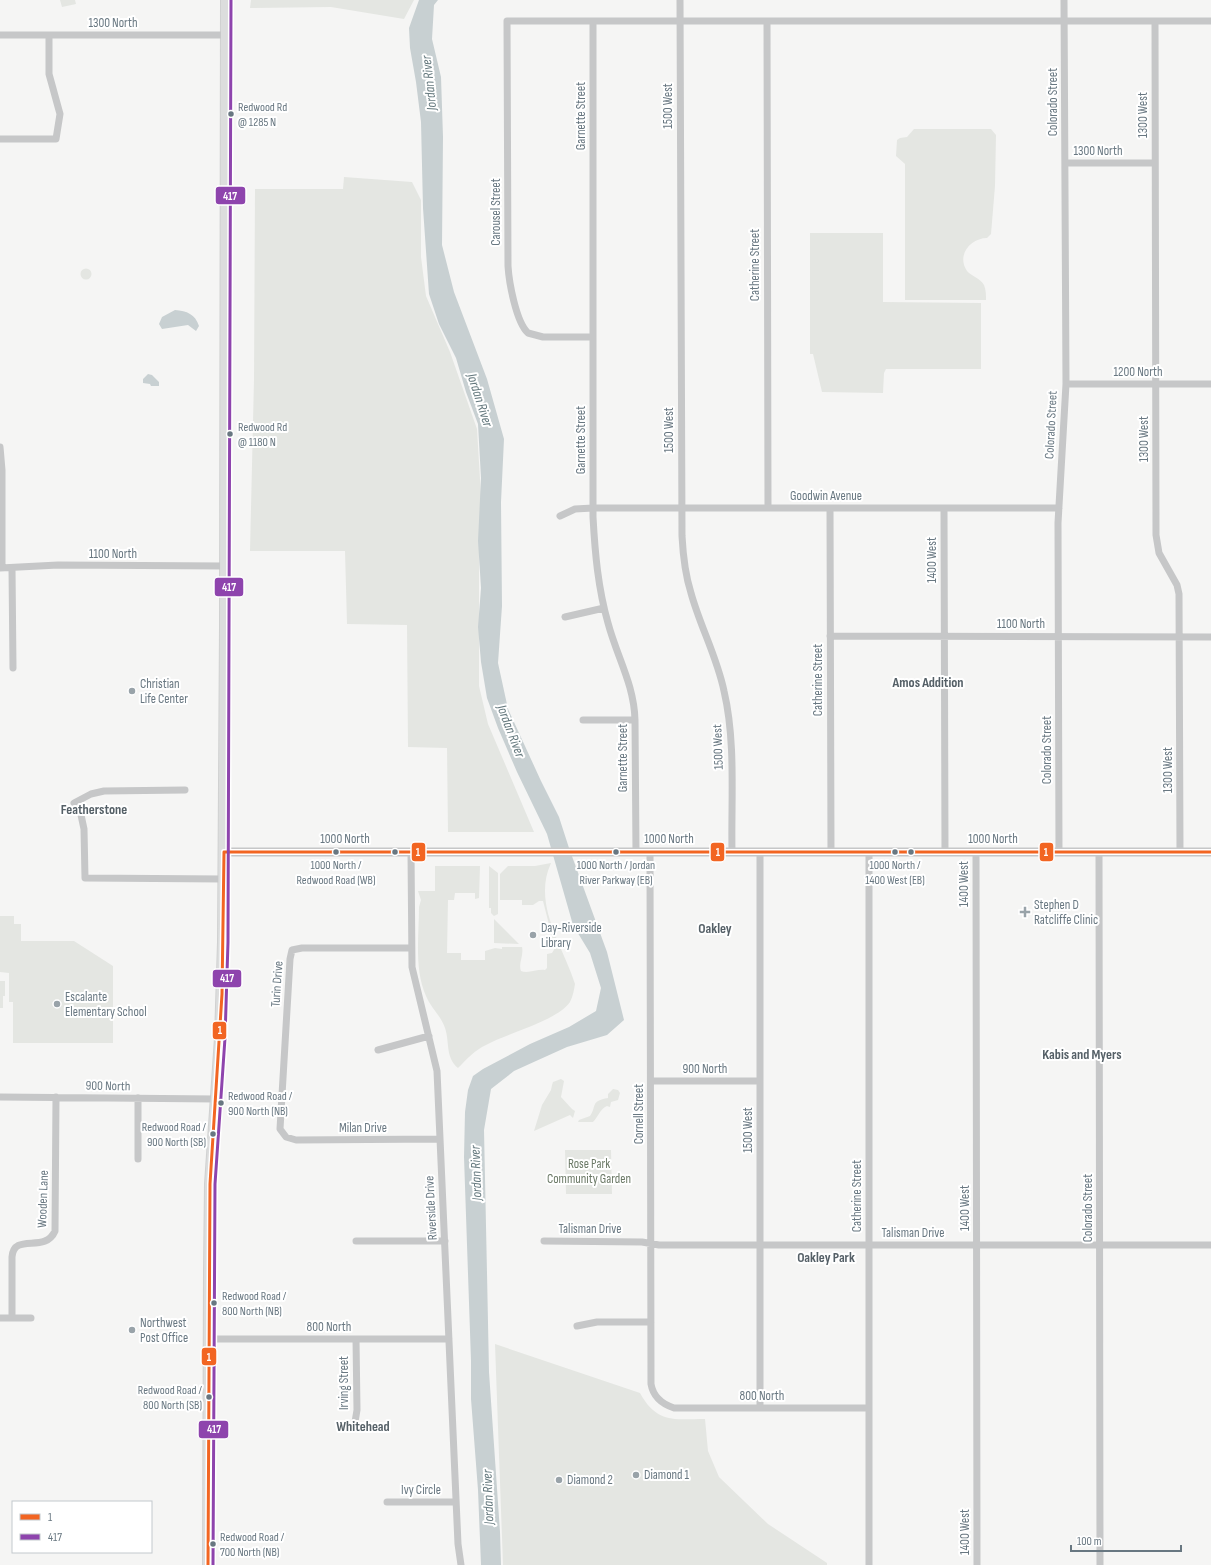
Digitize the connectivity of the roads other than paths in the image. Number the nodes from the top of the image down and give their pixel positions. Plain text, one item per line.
1 (226, 0) edge
2 (680, 0) edge
3 (1064, 0) edge
4 (593, 21) junction
5 (680, 21) junction
6 (767, 21) junction
7 (1064, 21) junction
8 (1155, 21) junction
9 (1211, 21) edge
10 (0, 35) edge
11 (49, 35) junction
12 (226, 35) junction
13 (0, 139) edge
14 (1065, 163) junction
15 (1155, 163) junction
16 (593, 337) junction
17 (1066, 384) junction
18 (1156, 384) junction
19 (1211, 384) edge
20 (0, 447) edge
21 (593, 508) junction
22 (681, 508) junction
23 (768, 508) junction
24 (830, 508) junction
25 (944, 508) junction
26 (1058, 508) junction
27 (560, 516) dead end
28 (225, 566) junction
29 (1, 568) edge
30 (12, 568) junction
31 (604, 608) junction
32 (565, 617) dead end
33 (830, 636) junction
34 (944, 636) junction
35 (1058, 636) junction
36 (1179, 637) junction
37 (1211, 637) edge
38 (13, 668) dead end
39 (583, 720) dead end
40 (635, 720) junction
41 (185, 790) dead end
42 (224, 852) junction
43 (411, 852) junction
44 (636, 852) junction
45 (650, 852) junction
46 (732, 852) junction
47 (760, 852) junction
48 (831, 852) junction
49 (869, 852) junction
50 (945, 852) junction
51 (976, 852) junction
52 (1059, 852) junction
53 (1099, 852) junction
54 (1180, 852) junction
55 (1211, 852) edge
56 (223, 879) junction
57 (411, 948) junction
58 (429, 1036) junction
59 (378, 1050) dead end
60 (651, 1081) junction
61 (760, 1081) junction
62 (0, 1097) edge
63 (56, 1097) junction
64 (138, 1098) junction
65 (216, 1098) junction
66 (286, 1137) joint
67 (440, 1139) junction
68 (138, 1159) dead end
69 (356, 1241) dead end
70 (445, 1241) junction
71 (544, 1241) dead end
72 (651, 1243) junction
73 (760, 1245) junction
74 (869, 1245) junction
75 (977, 1245) junction
76 (1100, 1245) junction
77 (1211, 1245) edge
78 (0, 1318) edge
79 (12, 1318) junction
80 (30, 1318) dead end
81 (651, 1322) junction
82 (577, 1326) dead end
83 (449, 1338) junction
84 (209, 1339) junction
85 (356, 1339) junction
86 (658, 1398) joint
87 (760, 1408) junction
88 (869, 1408) junction
89 (354, 1428) dead end
90 (387, 1502) dead end
91 (456, 1502) junction
92 (208, 1565) edge
93 (461, 1565) edge
94 (869, 1565) edge
95 (977, 1565) edge
96 (1100, 1565) edge

1 - 12 main road
2 - 5 street, 1500 West
3 - 7 street, Colorado Street
4 - 5 street
4 - 16 street, Garnette Street
4 - 16 street, Carousel Street
5 - 6 street
5 - 22 street, 1500 West
6 - 7 street
6 - 23 street, Catherine Street
7 - 8 street
7 - 14 street, Colorado Street
8 - 9 street
8 - 15 street, 1300 West
10 - 11 street, 1300 North
11 - 12 street, 1300 North
11 - 13 street
12 - 28 main road
14 - 15 street, 1300 North
14 - 17 street, Colorado Street
15 - 18 street, 1300 West
16 - 21 street, Garnette Street
17 - 18 street, 1200 North
17 - 26 street, Colorado Street
18 - 19 street, 1200 North
18 - 36 street, 1300 West
20 - 29 street
21 - 22 street, Goodwin Avenue
21 - 27 street, Goodwin Avenue
21 - 31 street, Garnette Street
22 - 23 street, Goodwin Avenue
22 - 46 street, 1500 West
23 - 24 street, Goodwin Avenue
24 - 25 street, Goodwin Avenue
24 - 33 street, Catherine Street
25 - 26 street, Goodwin Avenue
25 - 34 street, 1400 West
26 - 35 street, Colorado Street
28 - 30 street, 1100 North
28 - 42 main road
29 - 30 street, 1100 North
30 - 38 street
31 - 32 street
31 - 40 street, Garnette Street
33 - 34 street, 1100 North
33 - 48 street, Catherine Street
34 - 35 street, 1100 North
34 - 50 street, 1400 West
35 - 36 street, 1100 North
35 - 52 street, Colorado Street
36 - 37 street, 1100 North
36 - 54 street, 1300 West
39 - 40 street
40 - 44 street, Garnette Street
41 - 56 street
42 - 43 street, 1000 North
42 - 56 main road
43 - 44 street, 1000 North
43 - 57 street, Riverside Drive
44 - 45 street, 1000 North
45 - 46 street, 1000 North
45 - 60 street, Cornell Street
46 - 47 street, 1000 North
47 - 48 street, 1000 North
47 - 61 street, 1500 West
48 - 49 street, 1000 North
49 - 50 street, 1000 North
49 - 74 street, Catherine Street
50 - 51 street, 1000 North
51 - 52 street, 1000 North
51 - 75 street, 1400 West
52 - 53 street, 1000 North
53 - 54 street, 1000 North
53 - 76 street, Colorado Street
54 - 55 street, 1000 North
56 - 65 main road
57 - 58 street, Riverside Drive
57 - 66 street, Turin Drive
58 - 59 street
58 - 67 street, Riverside Drive
60 - 61 street, 900 North
60 - 72 street, Cornell Street
61 - 73 street, 1500 West
62 - 63 street, 900 North
63 - 64 street, 900 North
63 - 79 street, Wooden Lane
64 - 65 street, 900 North
64 - 68 street
65 - 84 main road
66 - 67 street, Milan Drive
67 - 70 street, Riverside Drive
69 - 70 street
70 - 83 street, Riverside Drive
71 - 72 street, Talisman Drive
72 - 73 street, Talisman Drive
72 - 81 street, Cornell Street
73 - 74 street, Talisman Drive
73 - 87 street, 1500 West
74 - 75 street, Talisman Drive
74 - 88 street, Catherine Street
75 - 76 street, Talisman Drive
75 - 95 street, 1400 West
76 - 77 street, Talisman Drive
76 - 96 street, Colorado Street
78 - 79 street
79 - 80 street
81 - 82 street
81 - 86 street, Cornell Street
83 - 85 street, 800 North
83 - 91 street, Riverside Drive
84 - 85 street, 800 North
84 - 92 main road
85 - 89 street, Irving Street
86 - 87 street, 800 North
87 - 88 street, 800 North
88 - 94 street, Catherine Street
90 - 91 street, Ivy Circle
91 - 93 street, Riverside Drive

